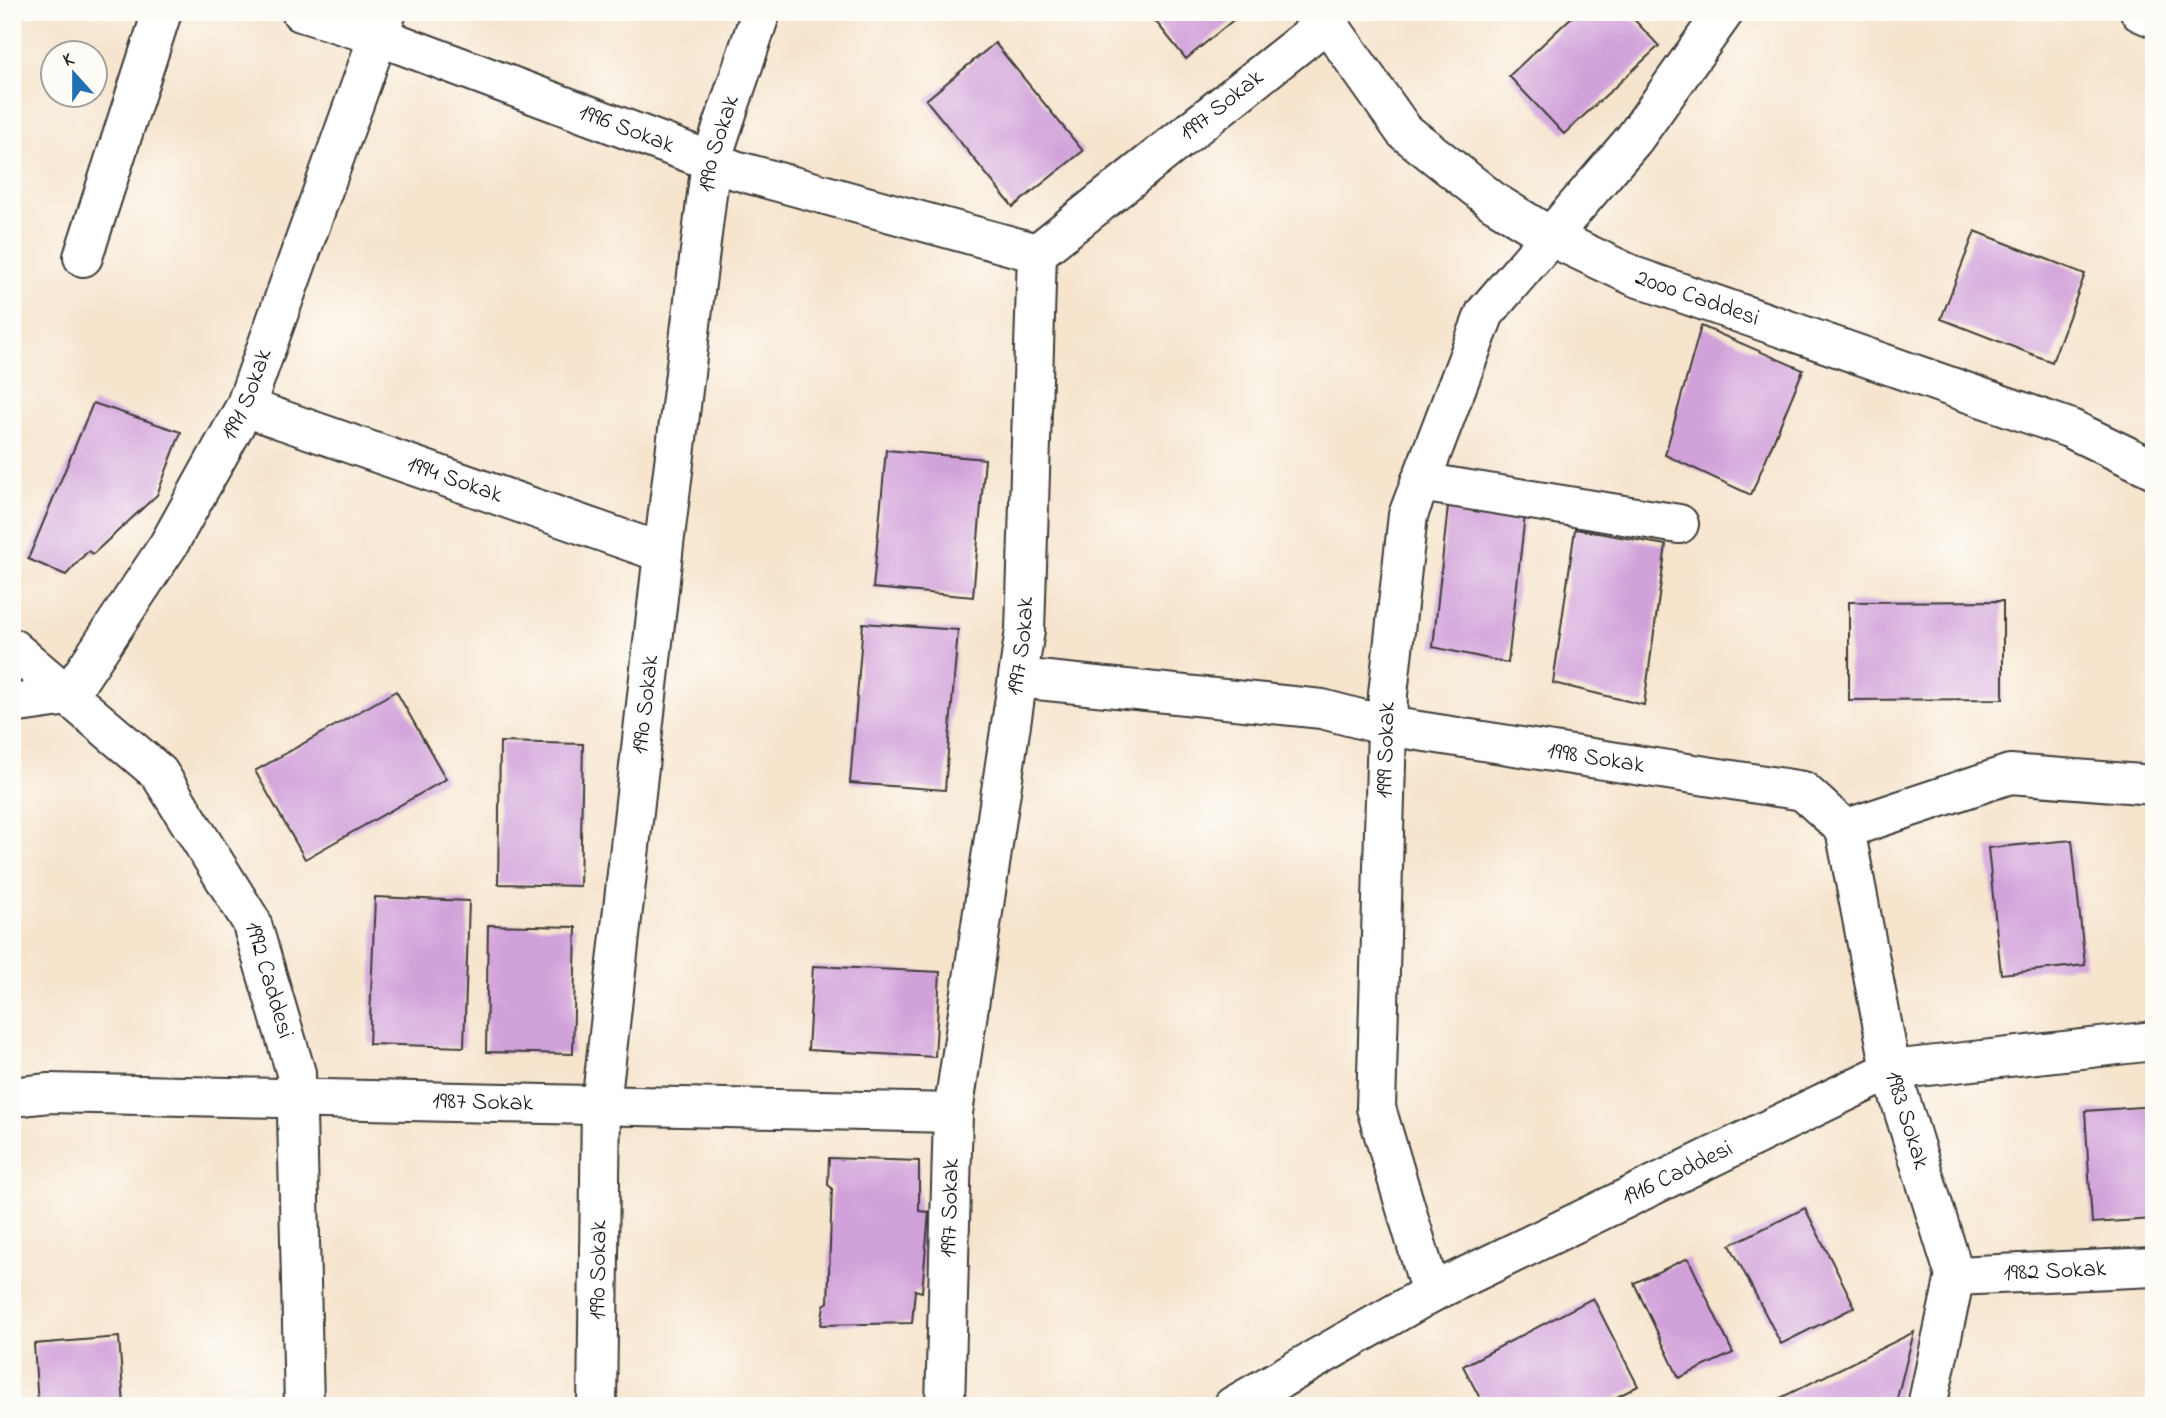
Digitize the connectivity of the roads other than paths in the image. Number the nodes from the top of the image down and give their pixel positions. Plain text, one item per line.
1 (162, 12) edge
2 (301, 12) edge
3 (761, 12) edge
4 (1724, 12) edge
5 (2140, 12) edge
6 (1324, 17) edge
7 (2154, 18) edge
8 (382, 24) edge
9 (711, 161) junction
10 (1551, 237) junction
11 (1037, 253) junction
12 (83, 257) dead end
13 (245, 407) junction
14 (2154, 470) edge
15 (1420, 482) junction
16 (1679, 524) dead end
17 (663, 553) junction
18 (12, 648) edge
19 (1018, 678) junction
20 (68, 696) junction
21 (12, 704) edge
22 (1387, 726) junction
23 (2154, 785) edge
24 (1844, 829) junction
25 (2154, 1041) edge
26 (1891, 1070) junction
27 (12, 1097) edge
28 (296, 1100) junction
29 (601, 1105) junction
30 (953, 1113) junction
31 (2154, 1267) edge
32 (1955, 1276) junction
33 (1431, 1293) junction
34 (304, 1406) edge
35 (597, 1406) edge
36 (945, 1406) edge
37 (1233, 1406) edge
38 (1927, 1406) edge

1 - 12 street
2 - 8 street, 1996 Sokak
3 - 9 street, 1990 Sokak
4 - 10 street, 1999 Sokak
5 - 7 street
6 - 10 street, 2000 Caddesi
6 - 11 street, 1997 Sokak
8 - 9 street, 1996 Sokak
8 - 13 street, 1991 Sokak
9 - 11 street, 1996 Sokak
9 - 17 street, 1990 Sokak
10 - 14 street, 2000 Caddesi
10 - 15 street, 1999 Sokak
11 - 19 street, 1997 Sokak
13 - 17 street, 1994 Sokak
13 - 20 street, 1991 Sokak
15 - 16 street
15 - 22 street, 1999 Sokak
17 - 29 street, 1990 Sokak
18 - 20 street, 1992 Caddesi
19 - 22 street, 1998 Sokak
19 - 30 street, 1997 Sokak
20 - 21 street
20 - 28 street, 1992 Caddesi
22 - 24 street, 1998 Sokak
22 - 33 street, 1999 Sokak
23 - 24 street
24 - 26 street, 1983 Sokak
25 - 26 street, 1916 Caddesi
26 - 32 street, 1983 Sokak
26 - 33 street, 1916 Caddesi
27 - 28 street, 1987 Sokak
28 - 29 street, 1987 Sokak
28 - 34 street, 1992 Caddesi
29 - 30 street, 1987 Sokak
29 - 35 street, 1990 Sokak
30 - 36 street, 1997 Sokak
31 - 32 street, 1982 Sokak
32 - 38 street, 1983 Sokak
33 - 37 street, 1916 Caddesi

